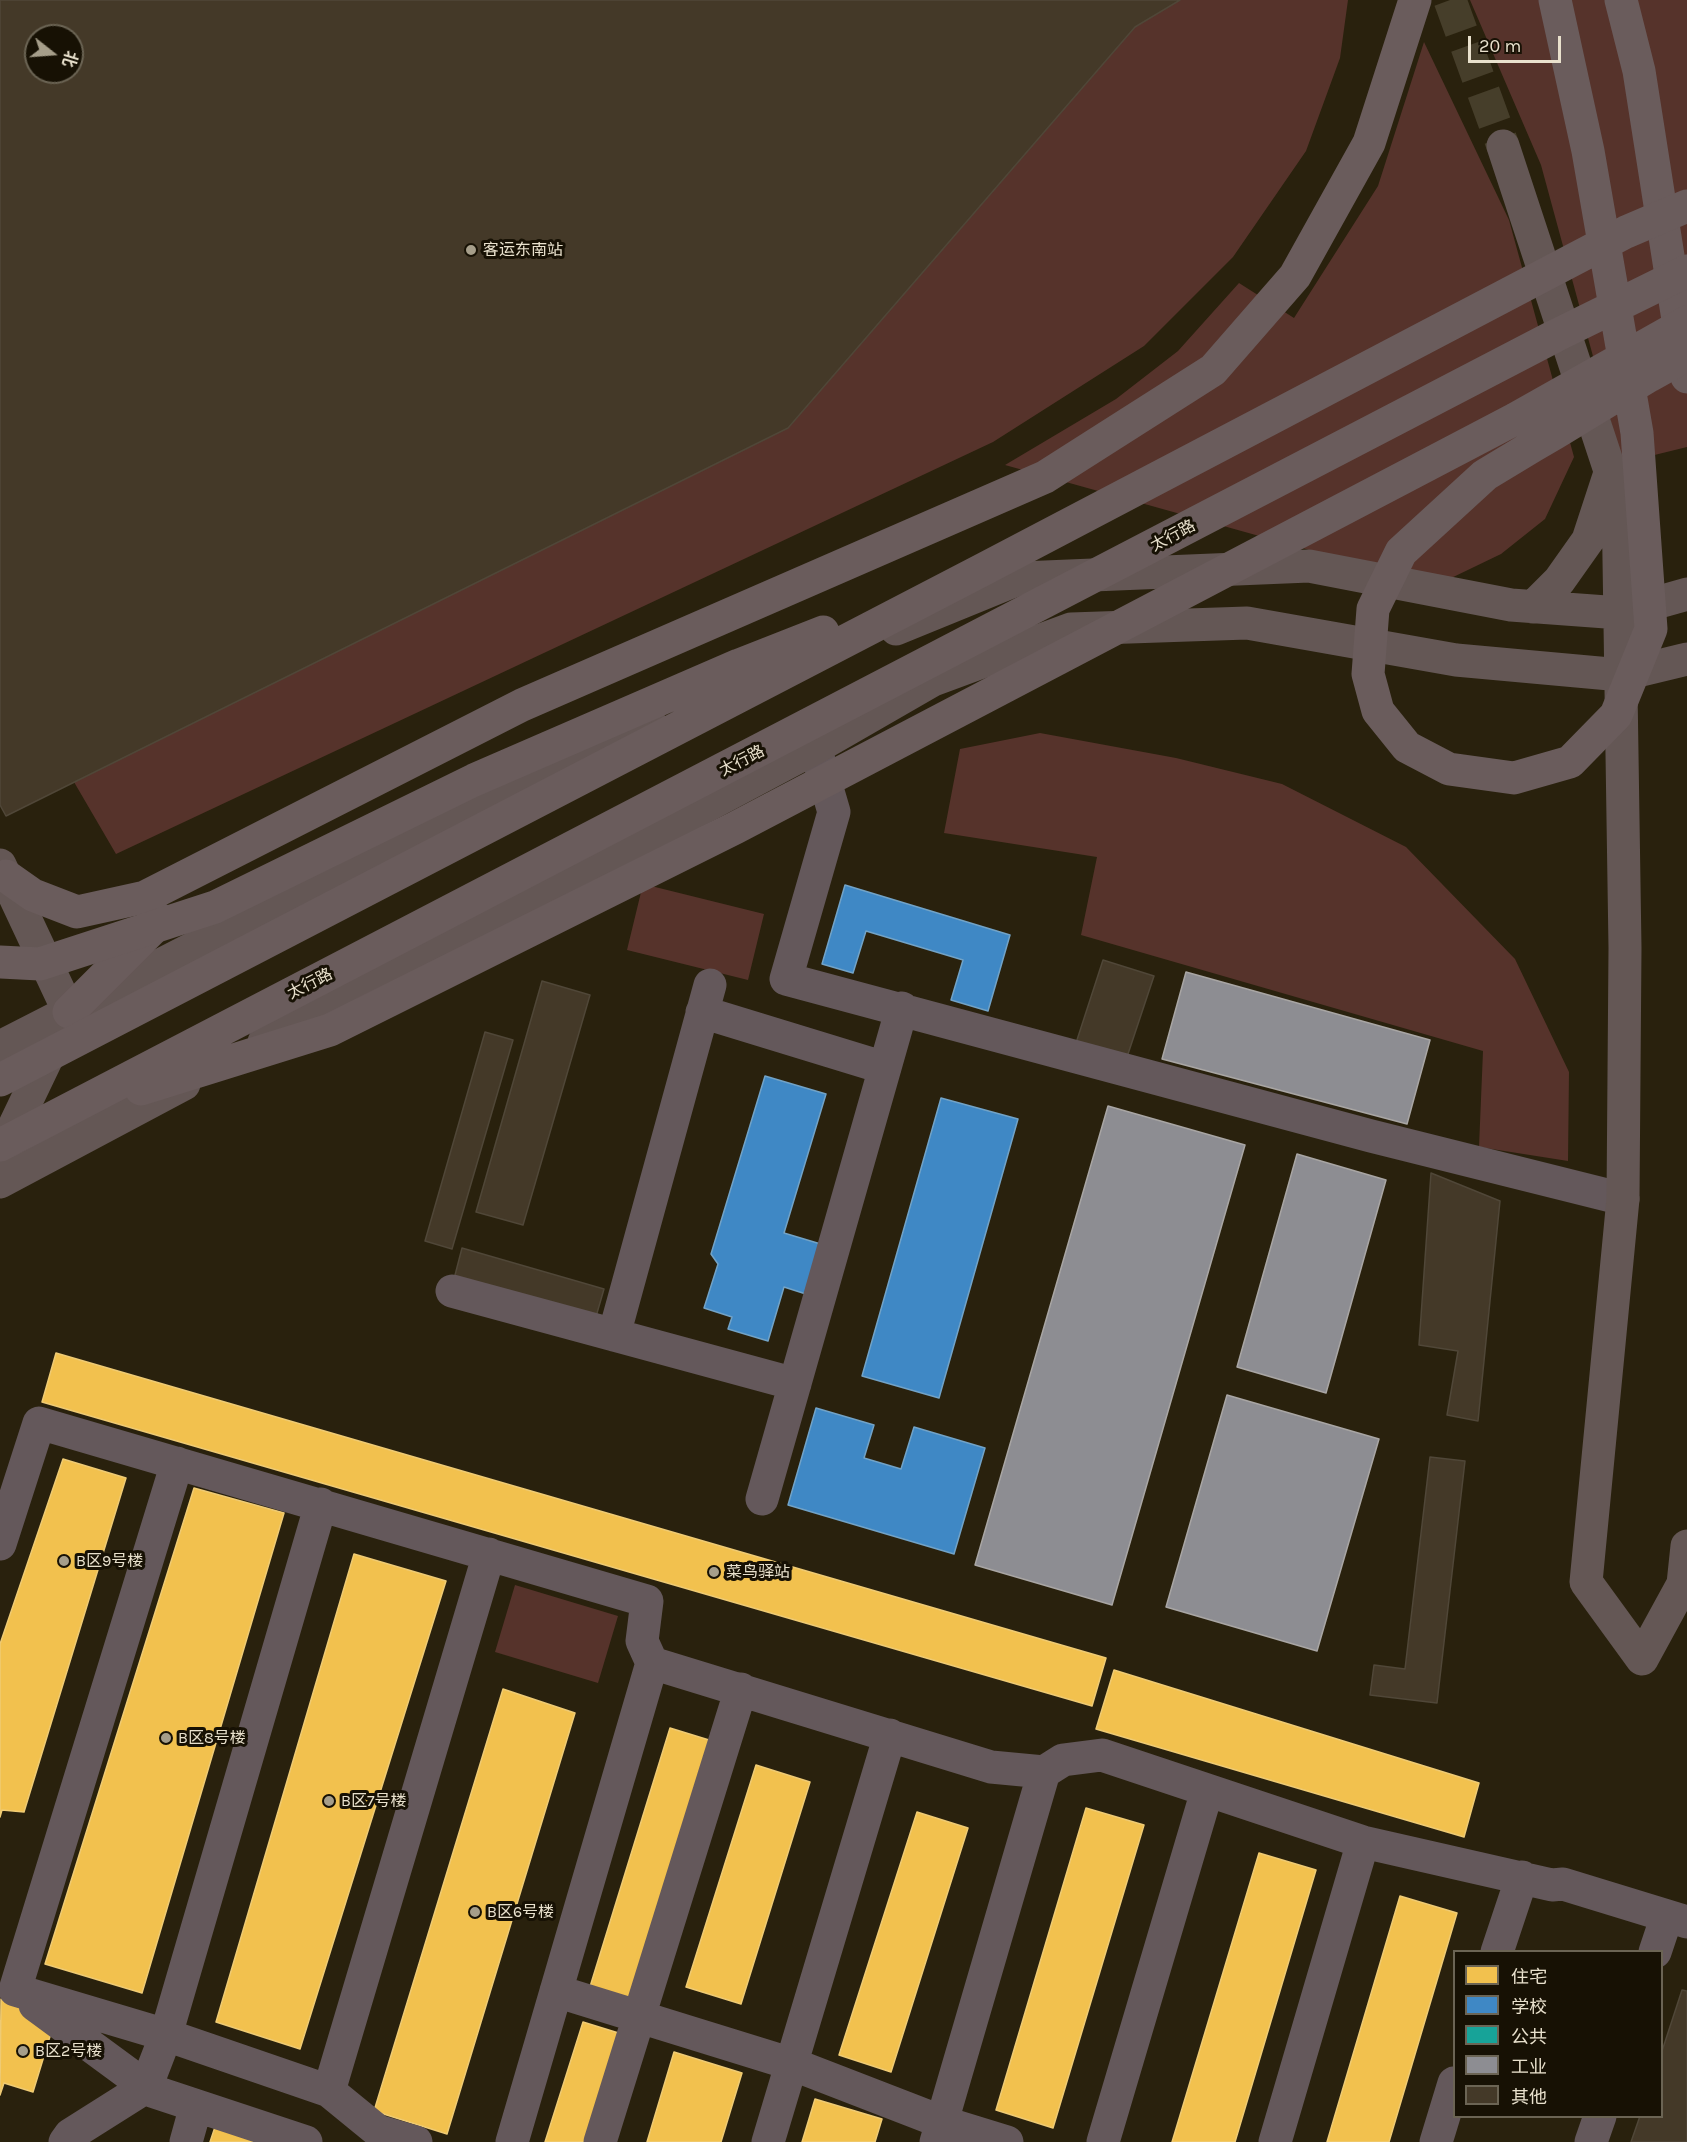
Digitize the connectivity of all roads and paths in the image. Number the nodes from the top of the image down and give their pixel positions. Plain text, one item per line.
1 (1415, 0) edge
2 (1555, 0) edge
3 (1622, 0) edge
4 (1503, 146) tunnel mouth
5 (1687, 206) edge
6 (1687, 271) edge
7 (1687, 322) edge
8 (1687, 355) edge
9 (1687, 377) edge
10 (1610, 472) junction
11 (984, 569) junction
12 (1687, 594) edge
13 (1533, 607) junction
14 (1620, 613) junction
15 (1687, 659) edge
16 (1621, 675) junction
17 (815, 748) junction
18 (224, 857) junction
19 (2, 871) edge
20 (82, 911) junction
21 (14, 923) edge
22 (0, 962) edge
23 (902, 1008) junction
24 (69, 1012) junction
25 (0, 1047) edge
26 (885, 1068) junction
27 (0, 1080) edge
28 (59, 1114) junction
29 (0, 1145) edge
30 (0, 1157) edge
31 (0, 1182) edge
32 (1623, 1199) junction
33 (452, 1291) dead end
34 (614, 1335) junction
35 (795, 1384) junction
36 (177, 1463) junction
37 (762, 1499) dead end
38 (321, 1504) junction
39 (0, 1544) edge
40 (1687, 1546) edge
41 (489, 1554) junction
42 (651, 1663) junction
43 (741, 1689) junction
44 (890, 1735) junction
45 (1044, 1772) junction
46 (1207, 1791) junction
47 (1362, 1842) junction
48 (1522, 1877) junction
49 (1677, 1919) edge
50 (1498, 1950) edge
51 (1656, 1950) edge
52 (8, 1988) edge
53 (556, 1991) junction
54 (639, 2015) junction
55 (166, 2035) junction
56 (792, 2064) junction
57 (146, 2086) junction
58 (1453, 2090) edge
59 (329, 2091) junction
60 (196, 2106) junction
61 (1599, 2118) edge
62 (939, 2132) edge
63 (65, 2142) edge
64 (186, 2142) edge
65 (306, 2142) edge
66 (416, 2142) edge
67 (512, 2142) edge
68 (600, 2142) edge
69 (768, 2142) edge
70 (1007, 2142) edge
71 (1103, 2142) edge
72 (1275, 2142) edge
73 (1436, 2142) edge
74 (1591, 2142) edge

1 - 18 highway
2 - 8 highway, bridge
3 - 9 highway, bridge
4 - 10 main road
5 - 11 highway, bridge
6 - 28 highway, 太行路, bridge
7 - 28 highway, bridge
10 - 13 main road
10 - 14 main road
11 - 22 highway, bridge
11 - 27 highway, bridge
12 - 14 main road
13 - 14 main road
13 - 24 main road
14 - 16 main road
15 - 16 main road
16 - 17 main road
16 - 32 main road
17 - 23 street
17 - 31 main road
18 - 20 highway
18 - 24 highway, bridge
19 - 20 highway
19 - 21 main road
20 - 21 main road
21 - 24 main road
23 - 26 street
23 - 32 street
24 - 25 main road
24 - 30 main road
26 - 34 street
26 - 35 street
28 - 29 highway, 太行路, bridge
32 - 40 main road
33 - 34 street
34 - 35 street
35 - 37 street
36 - 38 street
36 - 39 street
36 - 52 street
38 - 41 street
38 - 55 street
41 - 42 street
41 - 59 street
42 - 43 street
42 - 53 street
43 - 44 street
43 - 54 street
44 - 45 street
44 - 56 street
45 - 46 street
45 - 62 street
46 - 47 street
46 - 71 street
47 - 48 street
47 - 72 street
48 - 49 street
48 - 50 street
49 - 51 street
52 - 55 street
52 - 57 street
53 - 54 street
53 - 67 street
54 - 56 street
54 - 68 street
55 - 57 street
55 - 59 street
56 - 62 street
56 - 69 street
57 - 60 street
57 - 63 street
58 - 73 street
59 - 66 street
60 - 64 street
60 - 65 street
61 - 74 street
62 - 70 street

